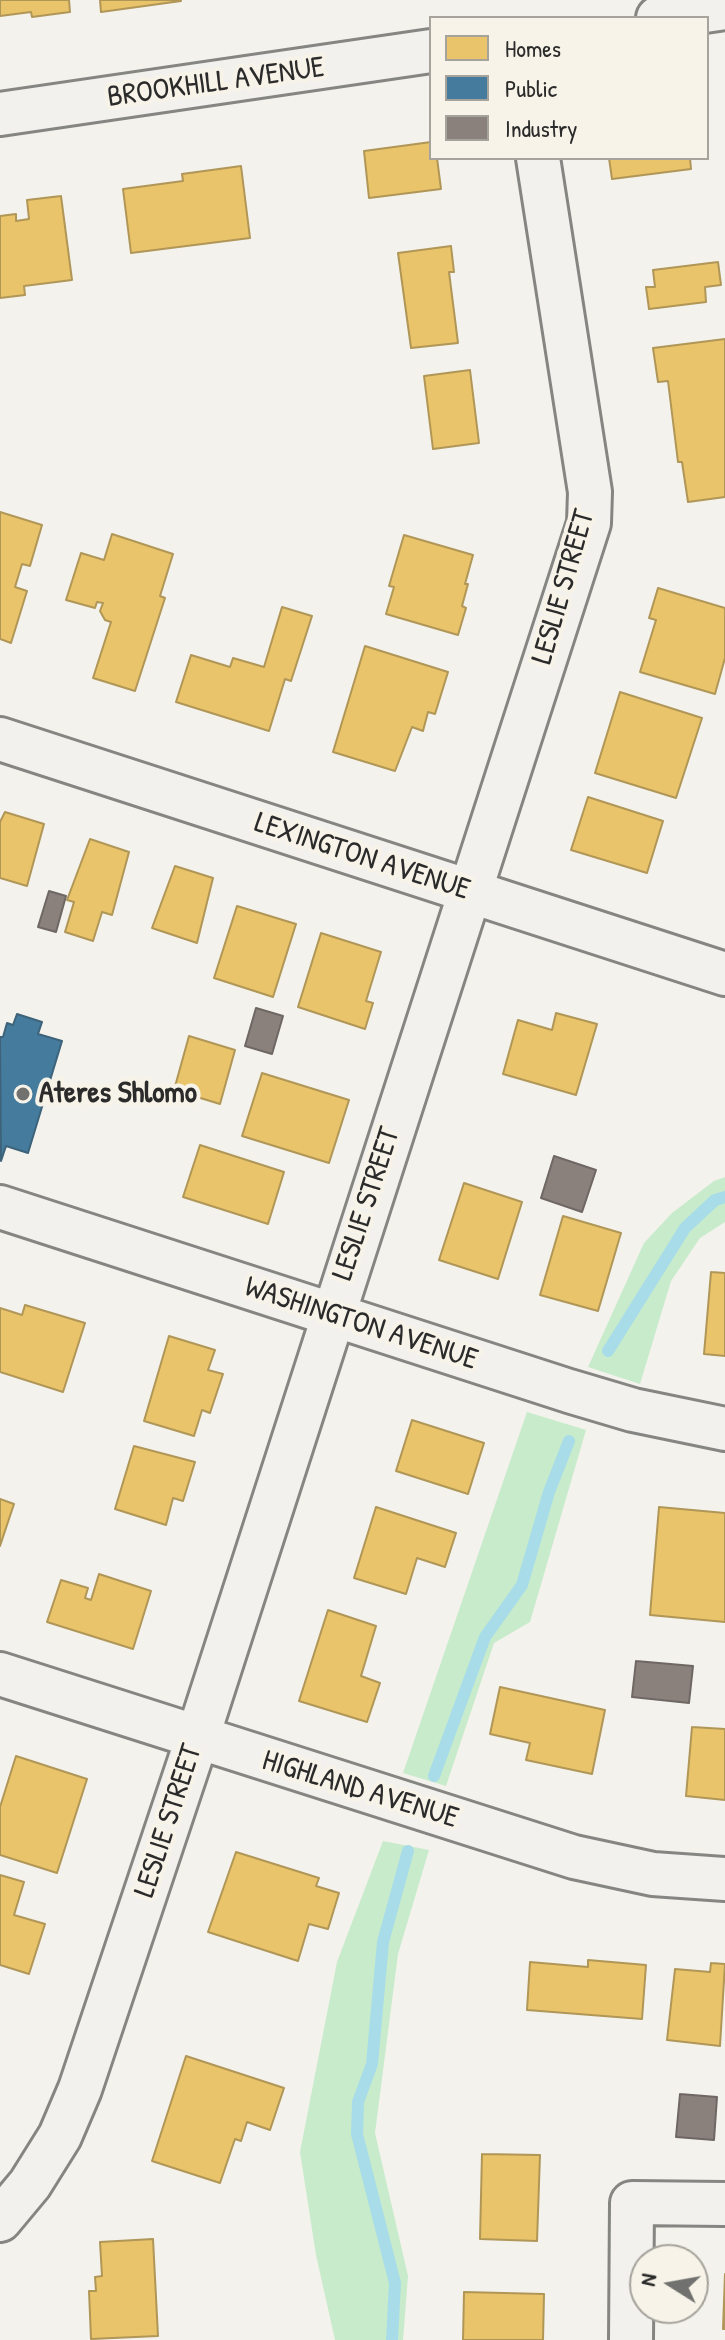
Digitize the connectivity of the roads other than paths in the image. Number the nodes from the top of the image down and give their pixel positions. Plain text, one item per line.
1 (725, 8) edge
2 (671, 16) edge
3 (429, 51) edge
4 (0, 114) edge
5 (538, 160) edge
6 (0, 739) edge
7 (469, 892) junction
8 (725, 974) edge
9 (0, 1207) edge
10 (331, 1314) junction
11 (725, 1429) edge
12 (0, 1674) edge
13 (197, 1739) junction
14 (725, 1879) edge
15 (725, 2204) edge
16 (0, 2220) edge
17 (631, 2340) edge

1 - 2 street
3 - 4 street, BROOKHILL AVENUE
5 - 7 street, LESLIE STREET
6 - 7 street, LEXINGTON AVENUE
7 - 8 street, LEXINGTON AVENUE
7 - 10 street, LESLIE STREET
9 - 10 street, WASHINGTON AVENUE
10 - 11 street, WASHINGTON AVENUE
10 - 13 street, LESLIE STREET
12 - 13 street, HIGHLAND AVENUE
13 - 14 street, HIGHLAND AVENUE
13 - 16 street, LESLIE STREET
15 - 17 street

